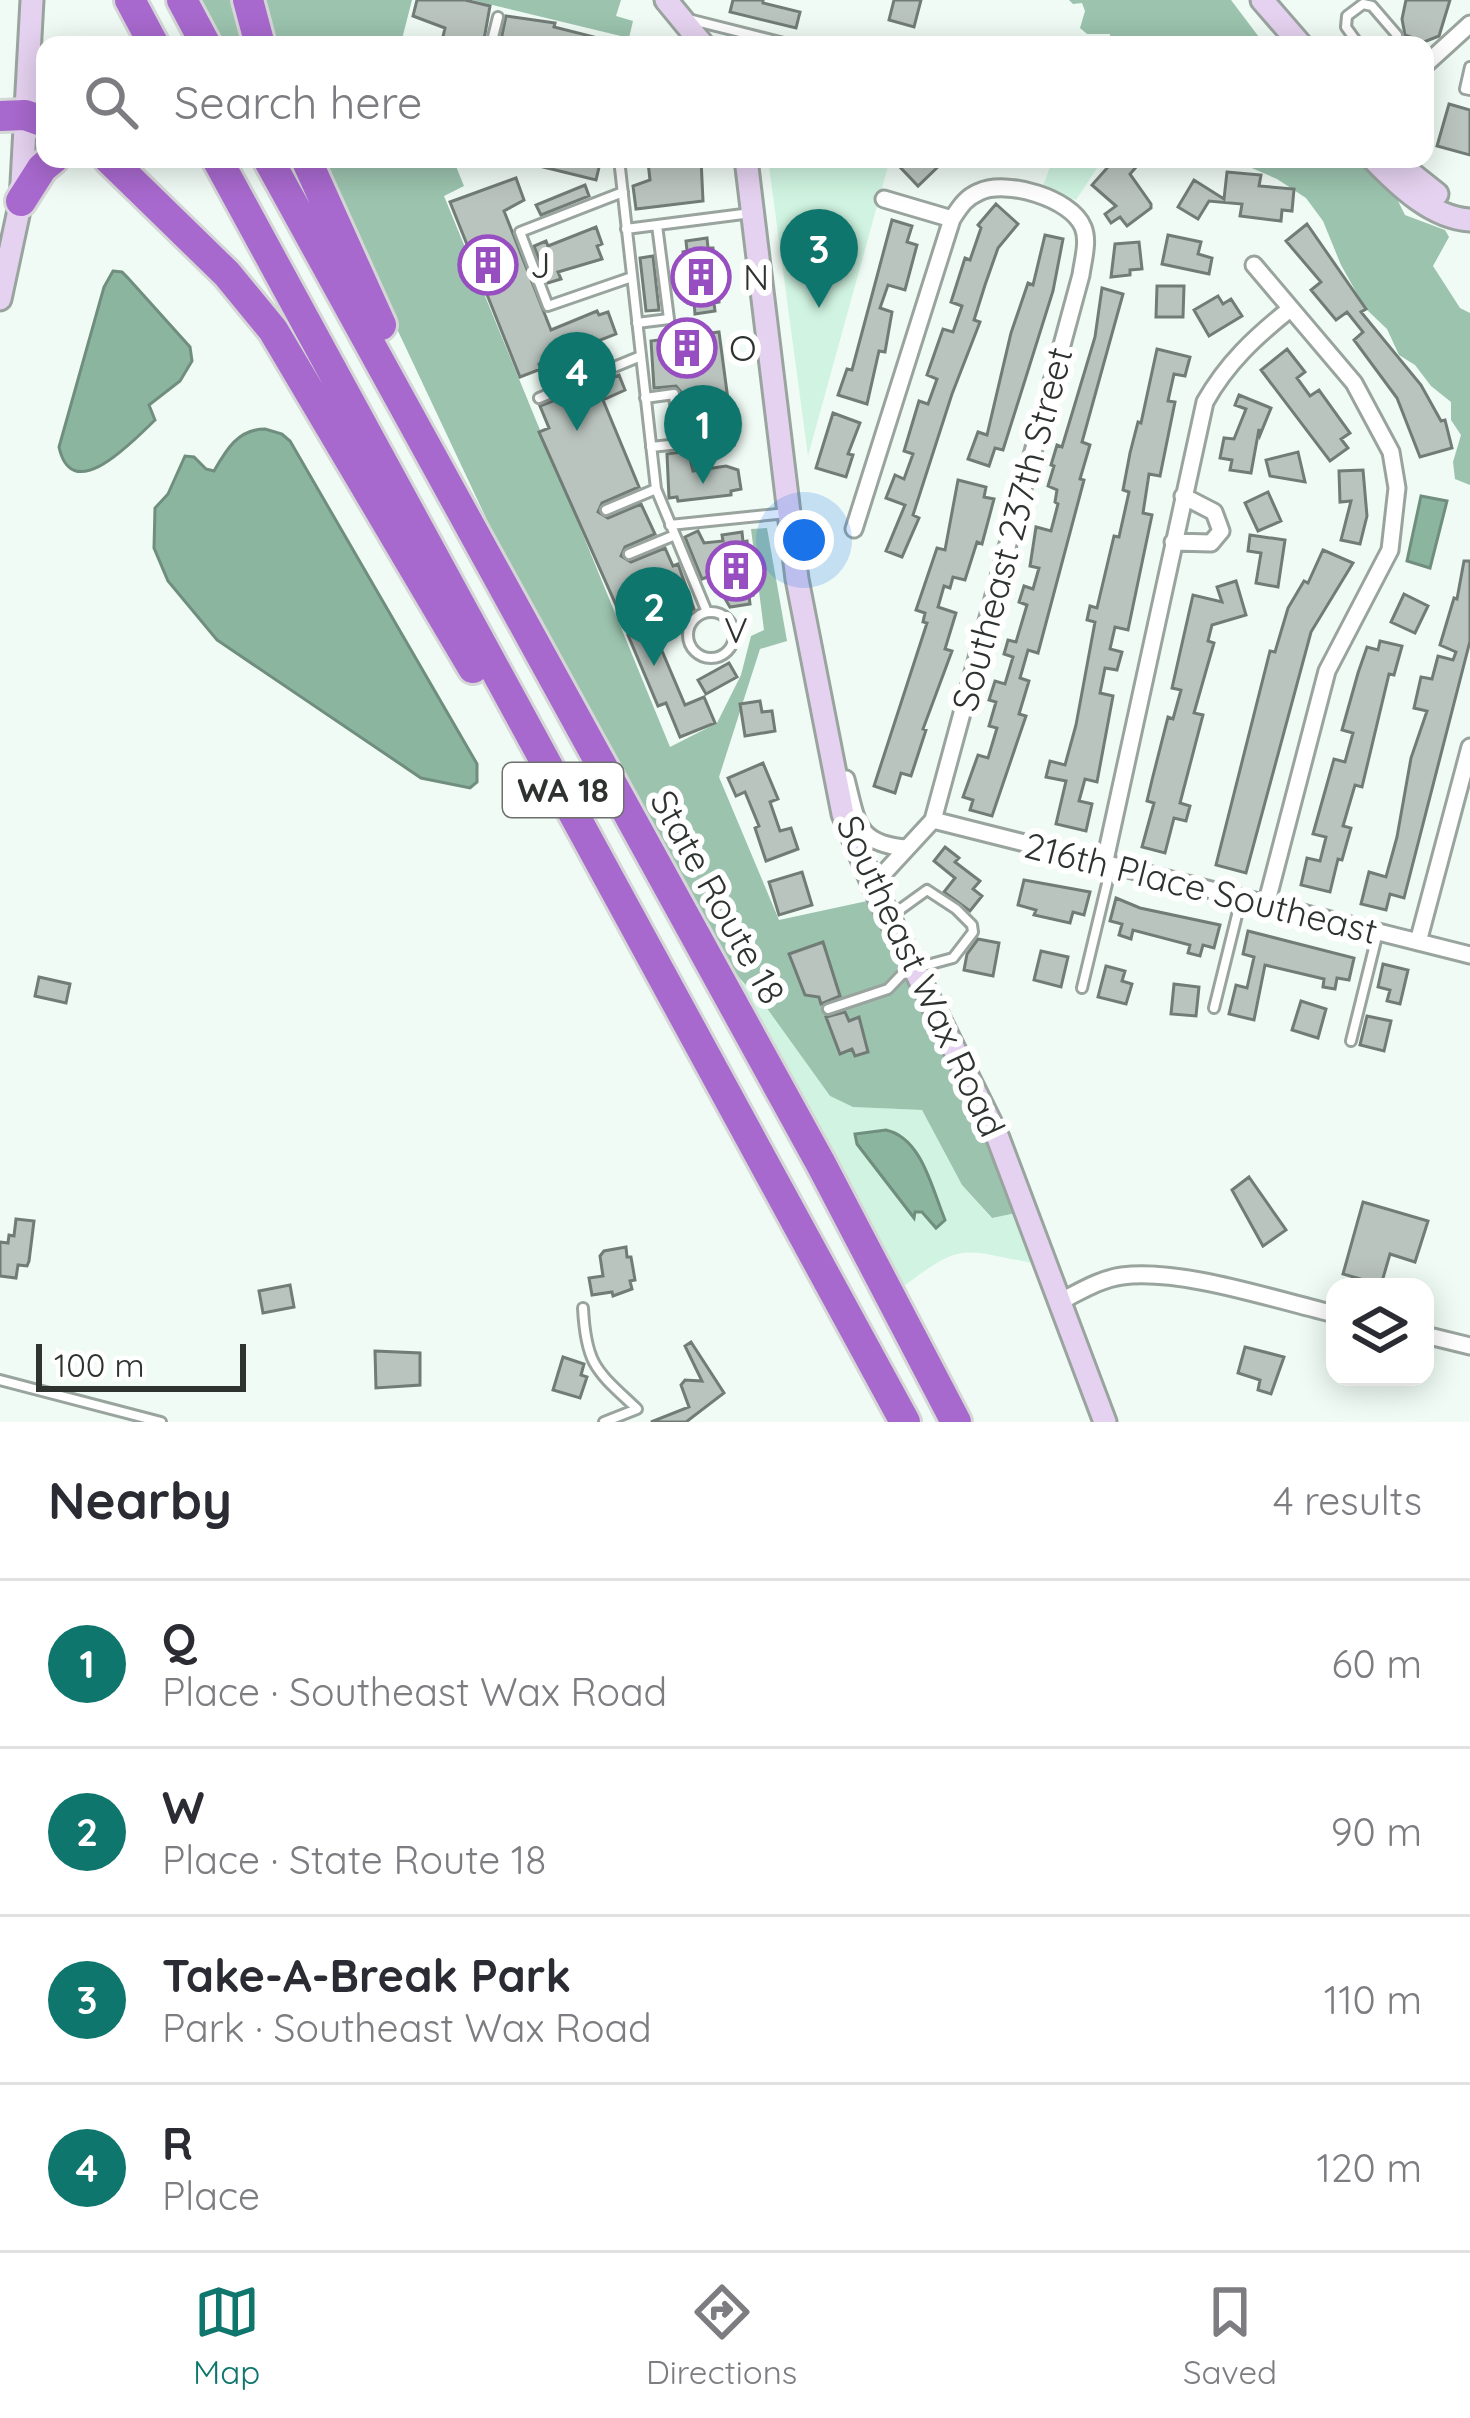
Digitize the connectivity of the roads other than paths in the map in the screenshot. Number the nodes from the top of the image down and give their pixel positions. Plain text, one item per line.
1 (32, 0) edge
2 (130, 0) edge
3 (182, 0) edge
4 (248, 0) edge
5 (666, 0) edge
6 (1267, 6) edge
7 (498, 17) dead end
8 (685, 19) junction
9 (1470, 24) edge
10 (149, 36) edge
11 (201, 36) edge
12 (258, 36) edge
13 (493, 36) edge
14 (697, 36) edge
15 (755, 36) edge
16 (1278, 36) edge
17 (1293, 36) edge
18 (1352, 36) edge
19 (1398, 36) edge
20 (1434, 57) edge
21 (1470, 67) edge
22 (1470, 90) edge
23 (23, 117) edge
24 (36, 153) edge
25 (36, 163) edge
26 (42, 168) edge
27 (118, 168) edge
28 (222, 168) edge
29 (273, 168) edge
30 (310, 168) edge
31 (621, 168) edge
32 (747, 168) edge
33 (1383, 168) edge
34 (1406, 168) edge
35 (623, 192) junction
36 (884, 200) dead end
37 (21, 201) joint
38 (752, 212) junction
39 (952, 219) junction
40 (1470, 220) edge
41 (657, 225) junction
42 (626, 229) junction
43 (0, 240) edge
44 (1254, 265) dead end
45 (632, 277) junction
46 (0, 295) edge
47 (1290, 309) junction
48 (637, 323) junction
49 (641, 356) junction
50 (539, 398) dead end
51 (645, 398) junction
52 (651, 447) junction
53 (656, 489) junction
54 (1183, 496) junction
55 (462, 506) junction
56 (606, 510) dead end
57 (788, 512) junction
58 (854, 529) dead end
59 (672, 530) junction
60 (1173, 542) junction
61 (629, 554) dead end
62 (707, 612) junction
63 (828, 744) junction
64 (1470, 748) edge
65 (933, 820) junction
66 (907, 848) junction
67 (1108, 866) junction
68 (873, 884) junction
69 (1241, 899) junction
70 (1266, 905) junction
71 (890, 917) junction
72 (1378, 932) junction
73 (1418, 942) junction
74 (1470, 955) edge
75 (915, 966) junction
76 (667, 981) junction
77 (1082, 988) dead end
78 (1214, 1008) dead end
79 (828, 1009) dead end
80 (1352, 1040) dead end
81 (1061, 1301) junction
82 (583, 1308) dead end
83 (1326, 1312) edge
84 (1434, 1337) edge
85 (1470, 1346) edge
86 (0, 1380) edge
87 (161, 1422) edge
88 (604, 1422) edge
89 (905, 1422) edge
90 (956, 1422) edge
91 (1105, 1422) edge

1 - 23 main road
2 - 10 highway
3 - 11 highway
4 - 12 highway
5 - 8 main road
6 - 16 main road
6 - 17 main road
7 - 13 lane
8 - 14 main road
8 - 15 lane
9 - 20 street
18 - 19 lane
21 - 22 lane
23 - 24 main road
25 - 43 main road
26 - 37 highway
27 - 76 highway
28 - 76 highway, WA 18
29 - 55 highway, State Route 18 / WA 18
30 - 55 highway
31 - 35 lane
32 - 38 main road, Southeast Wax Road
33 - 40 main road
34 - 40 main road
35 - 42 lane
35 - 45 lane
36 - 39 street
37 - 46 main road
38 - 41 lane
38 - 57 main road, Southeast Wax Road
39 - 58 street
39 - 65 street, Southeast 237th Street
41 - 42 lane
41 - 48 lane
42 - 45 lane
44 - 47 street
45 - 48 lane
47 - 54 street
47 - 70 street
48 - 49 lane
49 - 50 lane
49 - 51 lane
51 - 52 lane
51 - 52 lane
52 - 53 lane
53 - 56 lane
53 - 59 lane
54 - 60 street
54 - 60 street
55 - 90 highway, State Route 18 / WA 18
57 - 59 lane
57 - 63 main road, Southeast Wax Road
59 - 61 lane
59 - 62 lane
60 - 67 street
62 - 62 lane
63 - 66 street
63 - 68 main road, Southeast Wax Road
64 - 73 street
65 - 66 street, Southeast 237th Street
65 - 67 street, 216th Place Southeast
66 - 68 street, Southeast 237th Street
67 - 69 street, 216th Place Southeast
67 - 77 lane
68 - 71 main road, Southeast Wax Road
69 - 70 street, 216th Place Southeast
69 - 78 lane
70 - 72 street, 216th Place Southeast
71 - 75 main road, Southeast Wax Road
71 - 75 lane
72 - 73 street, 216th Place Southeast
72 - 80 lane
73 - 74 street, 216th Place Southeast
75 - 79 lane
75 - 81 main road, Southeast Wax Road
76 - 89 highway, WA 18
81 - 83 street
81 - 91 main road, Southeast Wax Road
82 - 88 lane
84 - 85 street
86 - 87 lane

